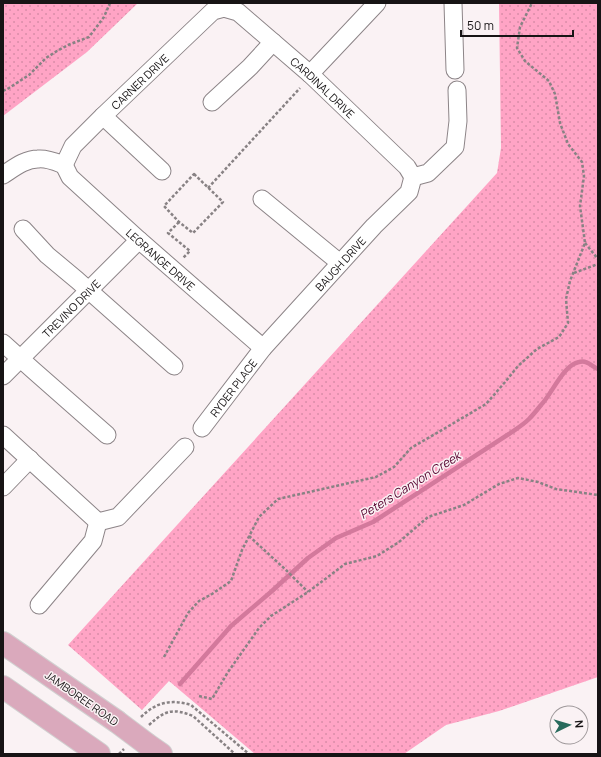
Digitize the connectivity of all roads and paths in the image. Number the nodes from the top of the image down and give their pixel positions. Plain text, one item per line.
1 (110, 3) edge
2 (377, 3) edge
3 (453, 3) edge
4 (532, 3) edge
5 (225, 5) edge
6 (273, 42) junction
7 (455, 70) dead end
8 (310, 74) junction
9 (300, 88) dead end
10 (457, 90) dead end
11 (3, 91) edge
12 (212, 102) dead end
13 (103, 116) junction
14 (64, 165) junction
15 (162, 171) dead end
16 (3, 175) edge
17 (413, 177) junction
18 (208, 188) junction
19 (262, 199) dead end
20 (179, 222) junction
21 (23, 229) dead end
22 (139, 240) junction
23 (585, 243) junction
24 (598, 259) edge
25 (181, 260) dead end
26 (340, 263) junction
27 (598, 264) edge
28 (573, 273) junction
29 (89, 290) junction
30 (3, 343) edge
31 (263, 348) junction
32 (20, 359) junction
33 (174, 366) dead end
34 (3, 376) edge
35 (202, 428) dead end
36 (3, 435) edge
37 (107, 435) dead end
38 (185, 447) dead end
39 (30, 459) junction
40 (3, 487) edge
41 (598, 495) edge
42 (98, 522) junction
43 (249, 536) junction
44 (308, 592) junction
45 (39, 605) dead end
46 (3, 643) edge
47 (164, 657) dead end
48 (3, 688) edge
49 (199, 696) dead end
50 (145, 712) dead end
51 (155, 720) dead end
52 (154, 749) edge
53 (94, 751) edge
54 (235, 754) edge
55 (250, 754) edge

1 - 11 path
2 - 8 street
3 - 7 street
4 - 23 path
5 - 6 street, CARDINAL DRIVE
5 - 13 street, CARNER DRIVE
6 - 8 street, CARDINAL DRIVE
6 - 12 street
8 - 17 street, CARDINAL DRIVE
9 - 18 path
10 - 17 street
13 - 14 street, CARNER DRIVE
13 - 15 street
14 - 16 street
14 - 22 street, LEGRANGE DRIVE
17 - 26 street, BAUGH DRIVE
18 - 20 path
18 - 20 path
19 - 26 street
20 - 25 path
21 - 29 street
22 - 29 street, TREVINO DRIVE
22 - 31 street, LEGRANGE DRIVE
23 - 24 path
23 - 28 path
26 - 31 street, BAUGH DRIVE
27 - 28 path
28 - 43 path
29 - 32 street, TREVINO DRIVE
29 - 33 street
30 - 32 street
31 - 35 street, RYDER PLACE
32 - 34 street, TREVINO DRIVE
32 - 37 street
36 - 39 street
38 - 42 street
39 - 40 street
39 - 42 street
41 - 44 path
42 - 45 street
43 - 44 path
43 - 47 path
44 - 49 path
46 - 52 main road, JAMBOREE ROAD, bridge
48 - 53 main road
50 - 55 path
51 - 54 path

